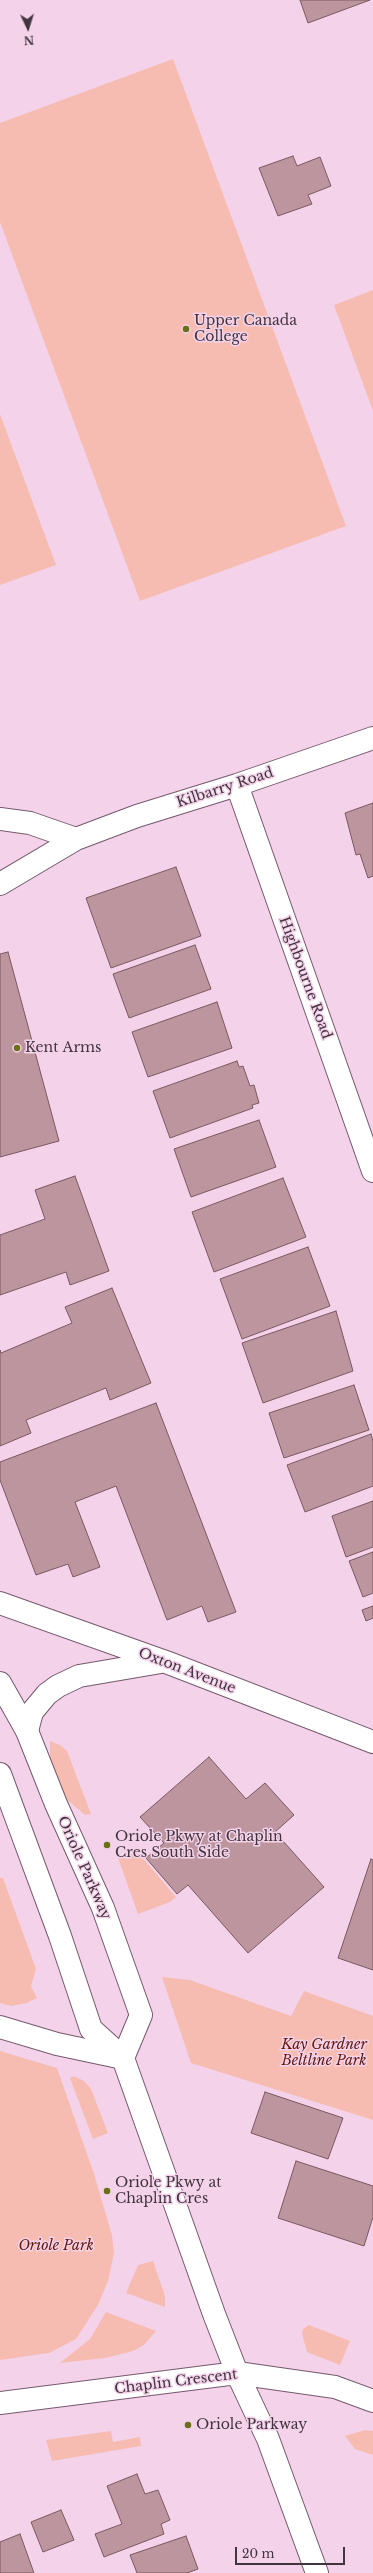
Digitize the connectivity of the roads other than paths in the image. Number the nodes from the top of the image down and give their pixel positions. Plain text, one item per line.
1 (373, 738) edge
2 (237, 785) junction
3 (0, 819) edge
4 (76, 839) junction
5 (0, 884) edge
6 (373, 1171) edge
7 (0, 1602) edge
8 (166, 1662) junction
9 (0, 1683) edge
10 (27, 1731) junction
11 (373, 1742) edge
12 (0, 1774) edge
13 (0, 2027) edge
14 (123, 2058) junction
15 (237, 2373) junction
16 (373, 2401) edge
17 (0, 2404) edge
18 (317, 2573) edge

1 - 2 street, Kilbarry Road
2 - 4 street, Kilbarry Road
2 - 6 street, Highbourne Road
3 - 4 street
4 - 5 street, Kilbarry Road
7 - 8 street, Oxton Avenue
8 - 10 street
8 - 11 street, Oxton Avenue
9 - 10 street, Oriole Parkway
10 - 14 street, Oriole Parkway
12 - 14 street
13 - 14 street
14 - 15 street
15 - 16 street, Chaplin Crescent
15 - 17 street, Chaplin Crescent
15 - 18 street

